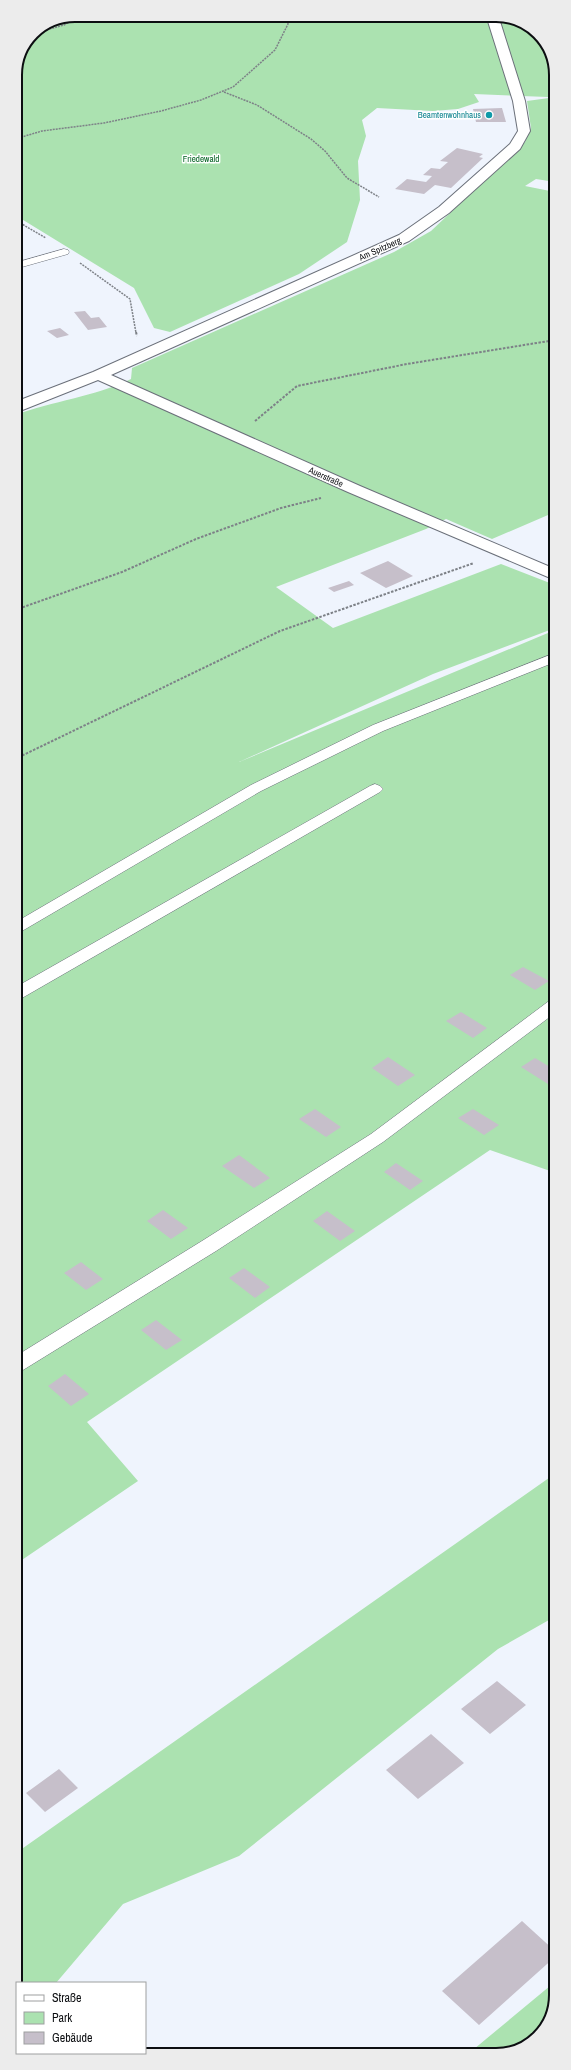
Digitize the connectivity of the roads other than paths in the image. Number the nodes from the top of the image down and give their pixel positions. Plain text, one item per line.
1 (494, 22) edge
2 (64, 252) road end
3 (22, 264) edge
4 (98, 375) junction
5 (22, 405) edge
6 (549, 572) edge
7 (549, 659) edge
8 (375, 789) dead end
9 (22, 925) edge
10 (22, 991) edge
11 (549, 1009) edge
12 (22, 1361) edge

1 - 4 street, Am Spitzberg
2 - 3 lane
4 - 5 street, Am Spitzberg
4 - 6 street, Auerstraße
7 - 9 lane
8 - 10 lane
11 - 12 lane

